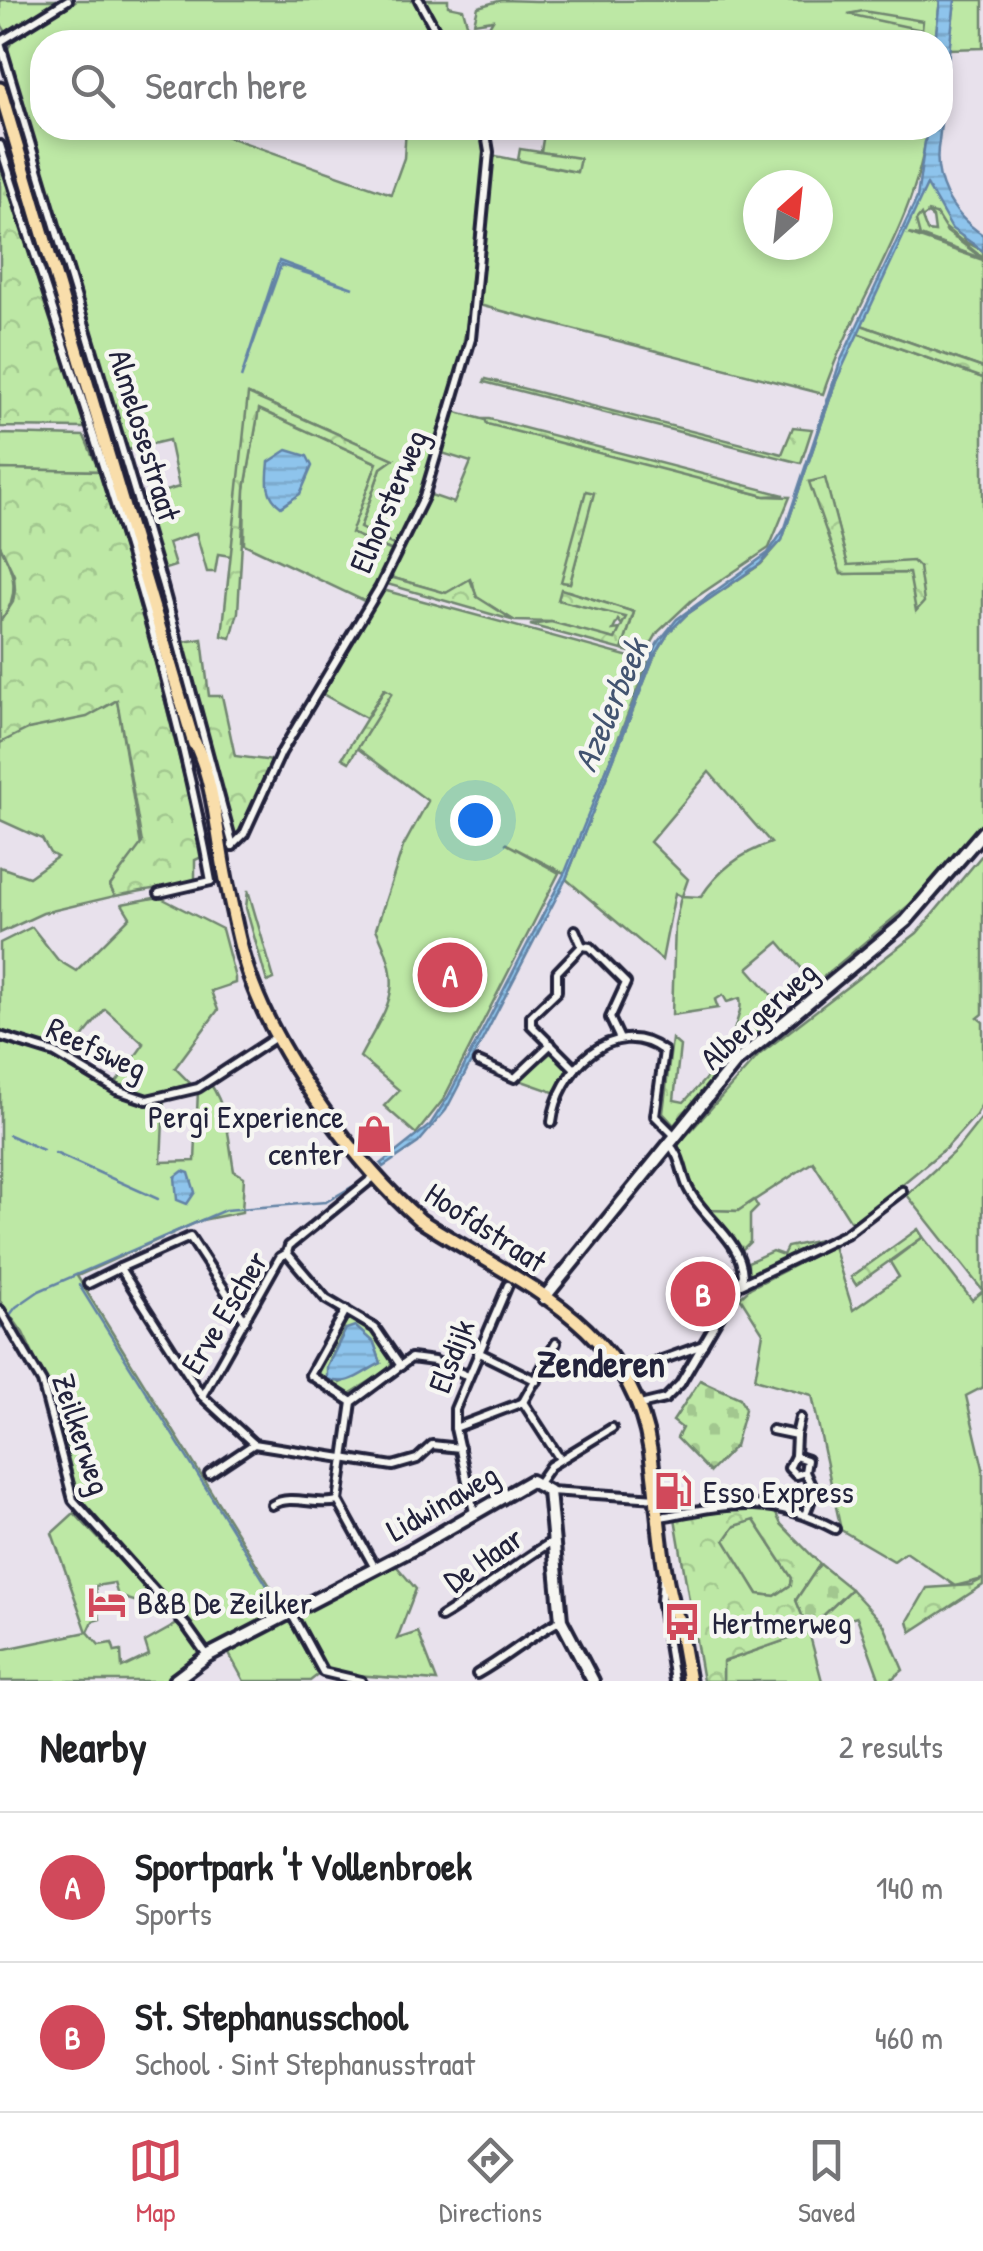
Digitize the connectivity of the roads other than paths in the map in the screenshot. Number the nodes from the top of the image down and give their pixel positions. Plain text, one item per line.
1 (68, 0) edge
2 (419, 0) edge
3 (435, 30) edge
4 (0, 42) edge
5 (0, 89) edge
6 (0, 113) edge
7 (487, 140) edge
8 (0, 145) edge
9 (46, 245) junction
10 (983, 832) edge
11 (233, 846) junction
12 (213, 851) junction
13 (159, 893) dead end
14 (575, 930) dead end
15 (582, 946) junction
16 (0, 1036) edge
17 (276, 1037) junction
18 (619, 1037) junction
19 (551, 1044) junction
20 (478, 1062) dead end
21 (575, 1069) junction
22 (552, 1122) dead end
23 (671, 1139) junction
24 (375, 1176) junction
25 (902, 1190) dead end
26 (287, 1253) junction
27 (120, 1268) junction
28 (88, 1284) dead end
29 (508, 1284) dead end
30 (741, 1284) junction
31 (544, 1298) junction
32 (0, 1310) edge
33 (346, 1310) junction
34 (245, 1321) junction
35 (556, 1343) dead end
36 (704, 1344) junction
37 (478, 1352) junction
38 (401, 1366) junction
39 (626, 1373) junction
40 (468, 1376) junction
41 (537, 1381) junction
42 (202, 1396) junction
43 (352, 1402) junction
44 (522, 1402) junction
45 (640, 1406) junction
46 (800, 1418) dead end
47 (455, 1428) junction
48 (612, 1428) dead end
49 (772, 1430) dead end
50 (796, 1435) junction
51 (254, 1444) junction
52 (460, 1448) junction
53 (795, 1456) junction
54 (342, 1458) junction
55 (560, 1460) junction
56 (805, 1472) junction
57 (209, 1474) dead end
58 (538, 1483) junction
59 (549, 1491) junction
60 (658, 1498) junction
61 (338, 1501) junction
62 (272, 1505) dead end
63 (474, 1512) junction
64 (806, 1515) junction
65 (661, 1518) junction
66 (834, 1529) dead end
67 (664, 1536) junction
68 (553, 1541) junction
69 (375, 1568) junction
70 (667, 1575) junction
71 (290, 1613) junction
72 (441, 1618) dead end
73 (561, 1620) junction
74 (678, 1623) junction
75 (674, 1643) junction
76 (207, 1656) junction
77 (476, 1674) dead end
78 (686, 1678) edge
79 (591, 1680) edge
80 (174, 1681) edge
81 (361, 1681) edge
82 (674, 1681) edge

1 - 4 street
2 - 3 street
4 - 11 street, Almelosestraat
5 - 9 main road, Almelosestraat
6 - 9 main road, Almelosestraat
7 - 11 street, Elhorsterweg
8 - 12 street, Almelosestraat
9 - 12 main road, Almelosestraat
10 - 23 street, Albergerweg
11 - 12 street
12 - 13 street
12 - 17 main road, Hoofdstraat
14 - 15 street
15 - 18 street
15 - 19 street
16 - 17 street, Reefsweg
17 - 24 main road, Hoofdstraat
18 - 21 street
18 - 23 street
19 - 20 street
19 - 21 street
21 - 22 street
23 - 30 street
23 - 31 street, Albergerweg
24 - 26 street
24 - 31 main road, Hoofdstraat
25 - 30 street
26 - 33 street, Erve Escher
26 - 34 street, Erve Escher
27 - 28 street
27 - 34 street
27 - 42 street
29 - 37 street, Elsdijk
30 - 36 street
31 - 39 main road, Hoofdstraat
32 - 76 street, Zeilkerweg
33 - 38 street, Erve Escher
33 - 43 street
34 - 42 street, Erve Escher
35 - 41 street
36 - 39 street
36 - 45 street
37 - 40 street, Elsdijk
37 - 41 street
38 - 40 street
38 - 43 street
39 - 45 main road, Hoofdstraat
40 - 47 street, Elsdijk
41 - 44 street
42 - 51 street, Erve Escher
43 - 54 street
44 - 47 street
44 - 55 street
45 - 60 main road, Hoofdstraat
46 - 50 street
47 - 52 street, Elsdijk
48 - 55 street, Lidwinaweg
49 - 50 street
50 - 53 street
51 - 54 street
51 - 57 street
52 - 54 street
52 - 63 street, Elsdijk
53 - 56 street
53 - 56 street
54 - 61 street
55 - 58 street, Lidwinaweg
56 - 64 street
58 - 59 street
58 - 63 street, Lidwinaweg
59 - 60 street
59 - 68 street
60 - 65 main road, Hoofdstraat
61 - 62 street
61 - 69 street
63 - 69 street, Lidwinaweg
64 - 65 street
64 - 66 street
65 - 67 main road, Hoofdstraat
67 - 70 main road, Hoofdstraat
67 - 74 main road, Hoofdstraat
68 - 72 street, De Haar
68 - 73 street
69 - 71 street, Lidwinaweg
70 - 74 main road, Hoofdstraat
70 - 75 street, Hoofdstraat
71 - 76 street, Lidwinaweg
71 - 81 street
73 - 77 street
73 - 79 street
74 - 75 main road, Hoofdstraat
75 - 78 main road, Hoofdstraat
75 - 82 street, Hoofdstraat
76 - 80 street, Lidwinaweg

